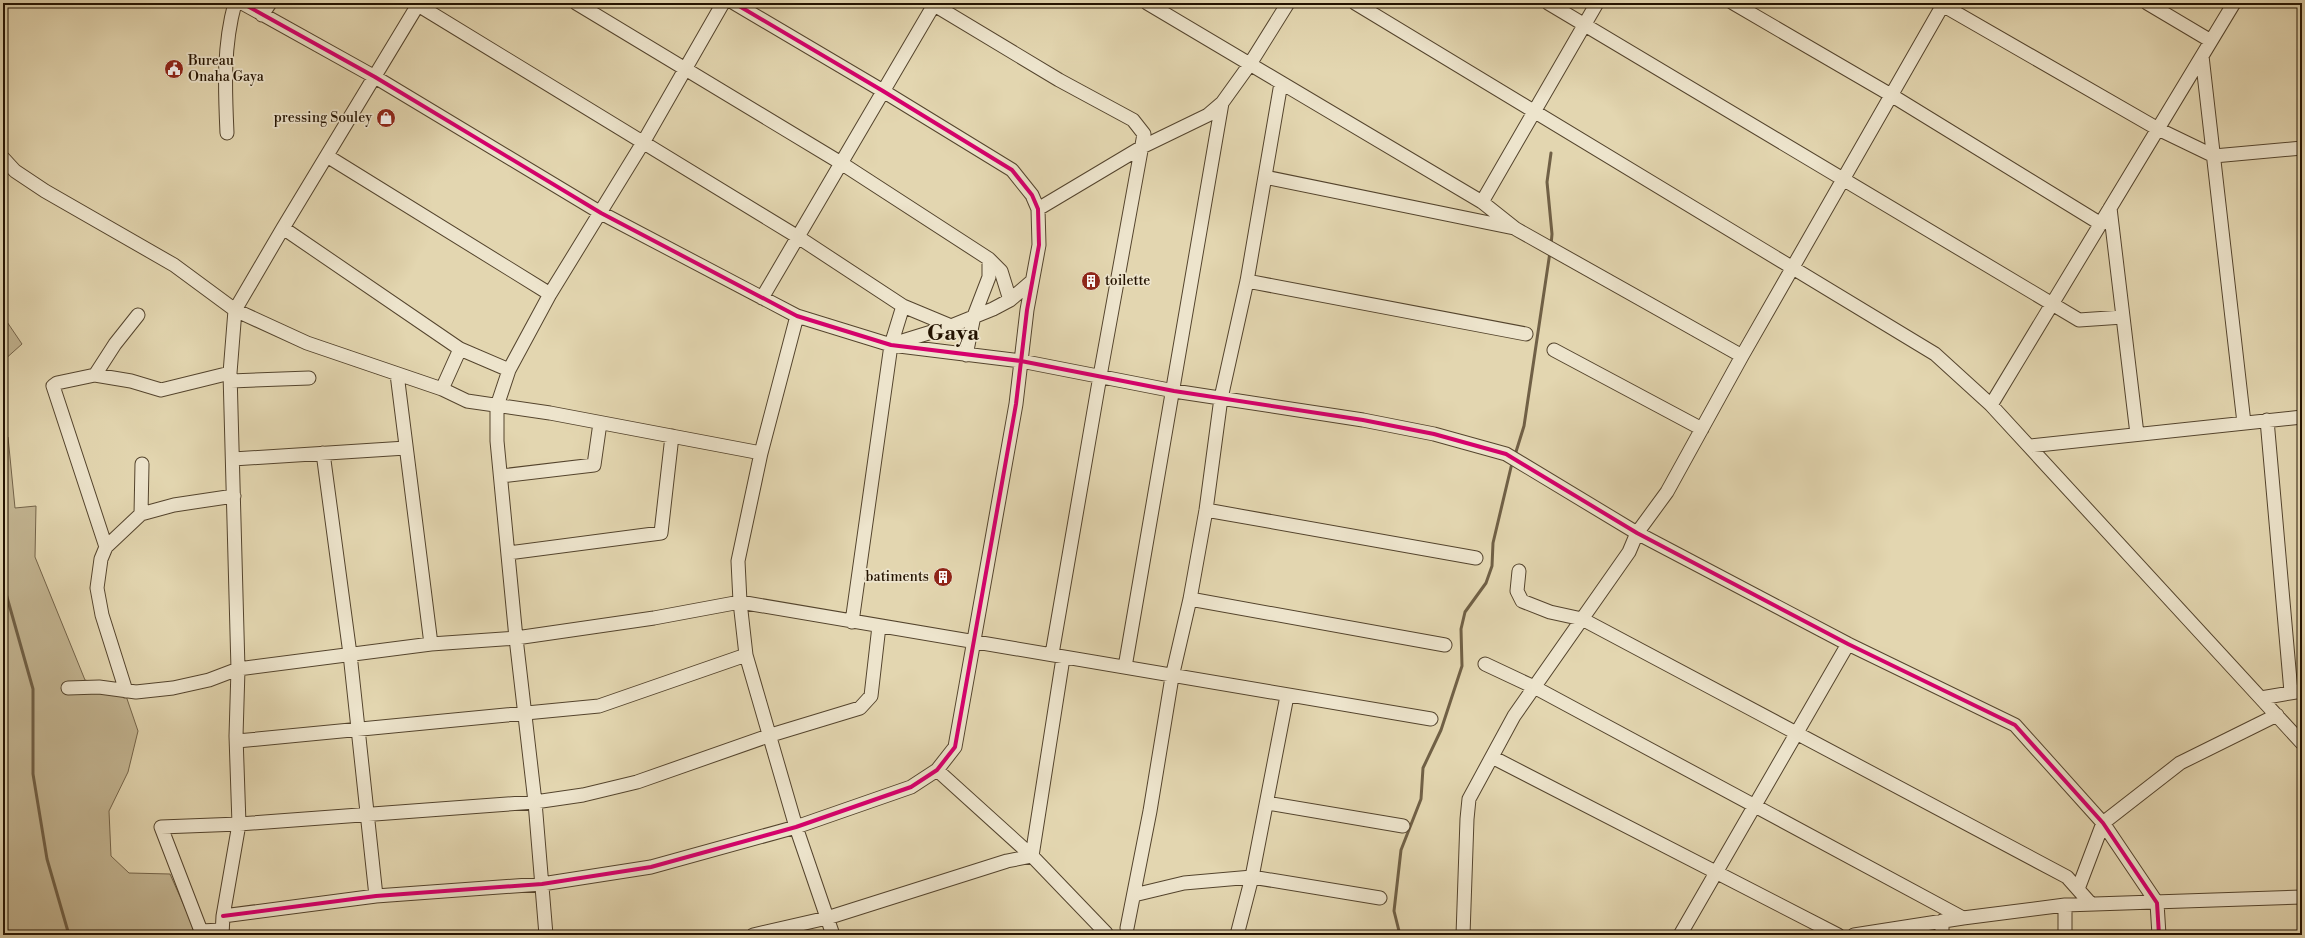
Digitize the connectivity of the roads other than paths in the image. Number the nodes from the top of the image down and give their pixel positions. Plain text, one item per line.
1 (235, 3) edge
2 (242, 3) edge
3 (270, 3) edge
4 (576, 3) edge
5 (722, 3) edge
6 (734, 3) edge
7 (1147, 3) edge
8 (1288, 3) edge
9 (1355, 3) edge
10 (1548, 3) edge
11 (1597, 3) edge
12 (1734, 3) edge
13 (2147, 3) edge
14 (2234, 3) edge
15 (418, 4) edge
16 (933, 4) edge
17 (1942, 4) edge
18 (1373, 8) edge
19 (262, 15) junction
20 (1584, 26) junction
21 (2211, 41) junction
22 (2202, 56) junction
23 (1250, 64) junction
24 (686, 68) junction
25 (375, 77) junction
26 (1281, 83) junction
27 (883, 91) junction
28 (1891, 95) junction
29 (1222, 103) junction
30 (1534, 112) junction
31 (2158, 129) junction
32 (227, 133) dead end
33 (644, 141) junction
34 (1142, 147) junction
35 (2302, 148) edge
36 (327, 156) junction
37 (2214, 156) junction
38 (3, 158) edge
39 (841, 163) junction
40 (1265, 177) junction
41 (1843, 179) junction
42 (1482, 202) junction
43 (2110, 208) junction
44 (1038, 209) junction
45 (601, 213) junction
46 (2101, 224) junction
47 (283, 228) junction
48 (1516, 229) junction
49 (798, 237) junction
50 (989, 259) junction
51 (1792, 268) junction
52 (1247, 281) junction
53 (1031, 282) junction
54 (550, 294) junction
55 (762, 298) junction
56 (1010, 300) junction
57 (2052, 304) junction
58 (903, 306) junction
59 (235, 310) junction
60 (138, 315) dead end
61 (797, 316) junction
62 (974, 316) junction
63 (2123, 317) junction
64 (951, 326) junction
65 (1526, 334) dead end
66 (891, 345) junction
67 (460, 349) junction
68 (1554, 350) dead end
69 (966, 355) junction
70 (1742, 356) junction
71 (1020, 361) junction
72 (509, 370) junction
73 (397, 374) junction
74 (95, 375) junction
75 (1100, 376) junction
76 (230, 377) junction
77 (309, 378) dead end
78 (442, 389) junction
79 (1174, 391) junction
80 (1221, 398) junction
81 (1991, 405) junction
82 (497, 406) junction
83 (2302, 417) edge
84 (2267, 420) junction
85 (600, 423) junction
86 (2244, 423) junction
87 (1702, 429) junction
88 (2137, 434) junction
89 (672, 436) junction
90 (2029, 446) junction
91 (406, 448) junction
92 (324, 453) junction
93 (761, 453) junction
94 (233, 459) junction
95 (142, 464) dead end
96 (501, 476) junction
97 (234, 496) junction
98 (1206, 510) junction
99 (141, 514) junction
100 (1638, 533) junction
101 (106, 547) junction
102 (508, 554) junction
103 (1476, 558) dead end
104 (1519, 571) dead end
105 (1190, 599) junction
106 (740, 602) junction
107 (1582, 619) junction
108 (852, 622) junction
109 (879, 626) junction
110 (516, 638) junction
111 (974, 642) junction
112 (431, 644) junction
113 (1848, 644) junction
114 (1445, 646) dead end
115 (350, 654) junction
116 (746, 655) junction
117 (1058, 656) junction
118 (1485, 664) dead end
119 (1125, 667) junction
120 (238, 669) junction
121 (1172, 677) junction
122 (1534, 687) junction
123 (68, 688) dead end
124 (126, 691) junction
125 (2297, 692) edge
126 (1287, 696) junction
127 (2261, 698) junction
128 (525, 714) junction
129 (2276, 715) junction
130 (1431, 720) dead end
131 (356, 729) junction
132 (1796, 733) junction
133 (771, 735) junction
134 (237, 741) junction
135 (2302, 743) edge
136 (1492, 757) junction
137 (937, 770) junction
138 (535, 802) junction
139 (1266, 803) junction
140 (1754, 806) junction
141 (368, 815) junction
142 (2104, 823) junction
143 (239, 824) junction
144 (1402, 826) dead end
145 (796, 827) junction
146 (1032, 856) junction
147 (1716, 872) junction
148 (1252, 877) junction
149 (542, 884) junction
150 (2078, 889) junction
151 (1134, 895) junction
152 (376, 896) junction
153 (2302, 897) edge
154 (1380, 898) dead end
155 (2091, 904) junction
156 (2157, 904) junction
157 (2066, 906) junction
158 (223, 916) junction
159 (828, 918) junction
160 (1963, 918) junction
161 (1942, 921) junction
162 (222, 932) edge
163 (1129, 932) edge
164 (1106, 934) edge
165 (546, 935) edge
166 (753, 935) edge
167 (833, 935) edge
168 (1237, 935) edge
169 (1463, 935) edge
170 (1680, 935) edge
171 (1838, 935) edge
172 (1854, 935) edge
173 (1942, 935) edge
174 (2065, 935) edge
175 (2159, 935) edge

1 - 32 street
2 - 19 street
3 - 19 street
4 - 24 street
5 - 24 street
6 - 27 street
7 - 23 street
8 - 23 street
9 - 18 street
10 - 20 street
11 - 20 street
12 - 28 street
13 - 21 street
14 - 21 street
15 - 25 street
15 - 33 street
16 - 27 street
16 - 34 street
17 - 28 street
17 - 31 street
18 - 30 street
19 - 25 street
20 - 30 street
20 - 41 street
21 - 22 street
22 - 31 street
22 - 37 street
23 - 26 street
23 - 29 street
24 - 33 street
24 - 39 street
25 - 36 street
25 - 45 street
26 - 40 street
26 - 42 street
27 - 39 street
27 - 44 street
28 - 41 street
28 - 46 street
29 - 34 street
29 - 79 street
30 - 42 street
30 - 51 street
31 - 37 street
31 - 43 street
33 - 45 street
33 - 49 street
34 - 44 street
34 - 75 street
35 - 37 street
36 - 47 street
36 - 54 street
37 - 86 street
38 - 59 street
39 - 49 street
39 - 50 street
40 - 48 street
40 - 52 street
41 - 51 street
41 - 57 street
42 - 48 street
43 - 46 street
43 - 63 street
44 - 53 street
45 - 54 street
45 - 55 street
46 - 57 street
47 - 59 street
47 - 67 street
48 - 70 street
49 - 55 street
49 - 58 street
50 - 56 street
50 - 62 street
51 - 70 street
51 - 81 street
52 - 65 street
52 - 80 street
53 - 56 street
53 - 71 street
54 - 72 street
55 - 61 street
56 - 62 street
57 - 63 street
57 - 81 street
58 - 64 street
58 - 66 street
59 - 73 street
59 - 76 street
60 - 74 street
61 - 66 street
61 - 93 street
62 - 64 street
62 - 69 street
63 - 88 street
64 - 66 street
66 - 69 street
66 - 108 street
67 - 72 street
67 - 78 street
68 - 87 street
69 - 71 street
70 - 87 street
71 - 75 street
71 - 111 street
72 - 82 street
73 - 78 street
73 - 91 street
74 - 76 street
74 - 101 street
75 - 79 street
75 - 117 street
76 - 77 street
76 - 94 street
78 - 82 street
79 - 80 street
79 - 119 street
80 - 98 street
80 - 100 street
81 - 90 street
82 - 85 street
82 - 96 street
83 - 84 street
84 - 86 street
84 - 125 street
85 - 89 street
85 - 96 street
86 - 88 street
87 - 100 street
88 - 90 street
89 - 93 street
89 - 102 street
90 - 127 street
91 - 92 street
91 - 112 street
92 - 94 street
92 - 115 street
93 - 106 street
94 - 97 street
95 - 99 street
96 - 102 street
97 - 99 street
97 - 120 street
98 - 103 street
98 - 105 street
99 - 101 street
100 - 107 street
100 - 113 street
101 - 124 street
102 - 110 street
104 - 107 street
105 - 114 street
105 - 121 street
106 - 108 street
106 - 110 street
106 - 116 street
107 - 122 street
107 - 132 street
108 - 109 street
109 - 111 street
109 - 133 street
110 - 112 street
110 - 128 street
111 - 117 street
111 - 137 street
112 - 115 street
113 - 132 street
113 - 142 street
115 - 120 street
115 - 131 street
116 - 128 street
116 - 133 street
117 - 119 street
117 - 146 street
118 - 122 street
119 - 121 street
120 - 124 street
120 - 134 street
121 - 126 street
121 - 151 street
122 - 136 street
122 - 140 street
123 - 124 street
125 - 127 street
126 - 130 street
126 - 139 street
127 - 129 street
128 - 131 street
128 - 138 street
129 - 135 street
129 - 142 street
131 - 134 street
131 - 141 street
132 - 140 street
132 - 150 street
133 - 138 street
133 - 145 street
134 - 143 street
136 - 147 street
136 - 169 street
137 - 145 street
137 - 146 street
138 - 141 street
138 - 149 street
139 - 144 street
139 - 148 street
140 - 147 street
140 - 160 street
141 - 143 street
141 - 152 street
142 - 150 street
142 - 156 street
143 - 158 street
143 - 162 street
145 - 149 street
145 - 159 street
146 - 159 street
146 - 164 street
147 - 170 street
147 - 171 street
148 - 151 street
148 - 154 street
148 - 168 street
149 - 152 street
149 - 165 street
150 - 155 street
151 - 163 street
152 - 158 street
153 - 156 street
155 - 156 street
155 - 157 street
156 - 175 street
157 - 160 street
157 - 174 street
158 - 162 street
159 - 166 street
159 - 167 street
160 - 161 street
161 - 172 street
161 - 173 street
163 - 164 street

